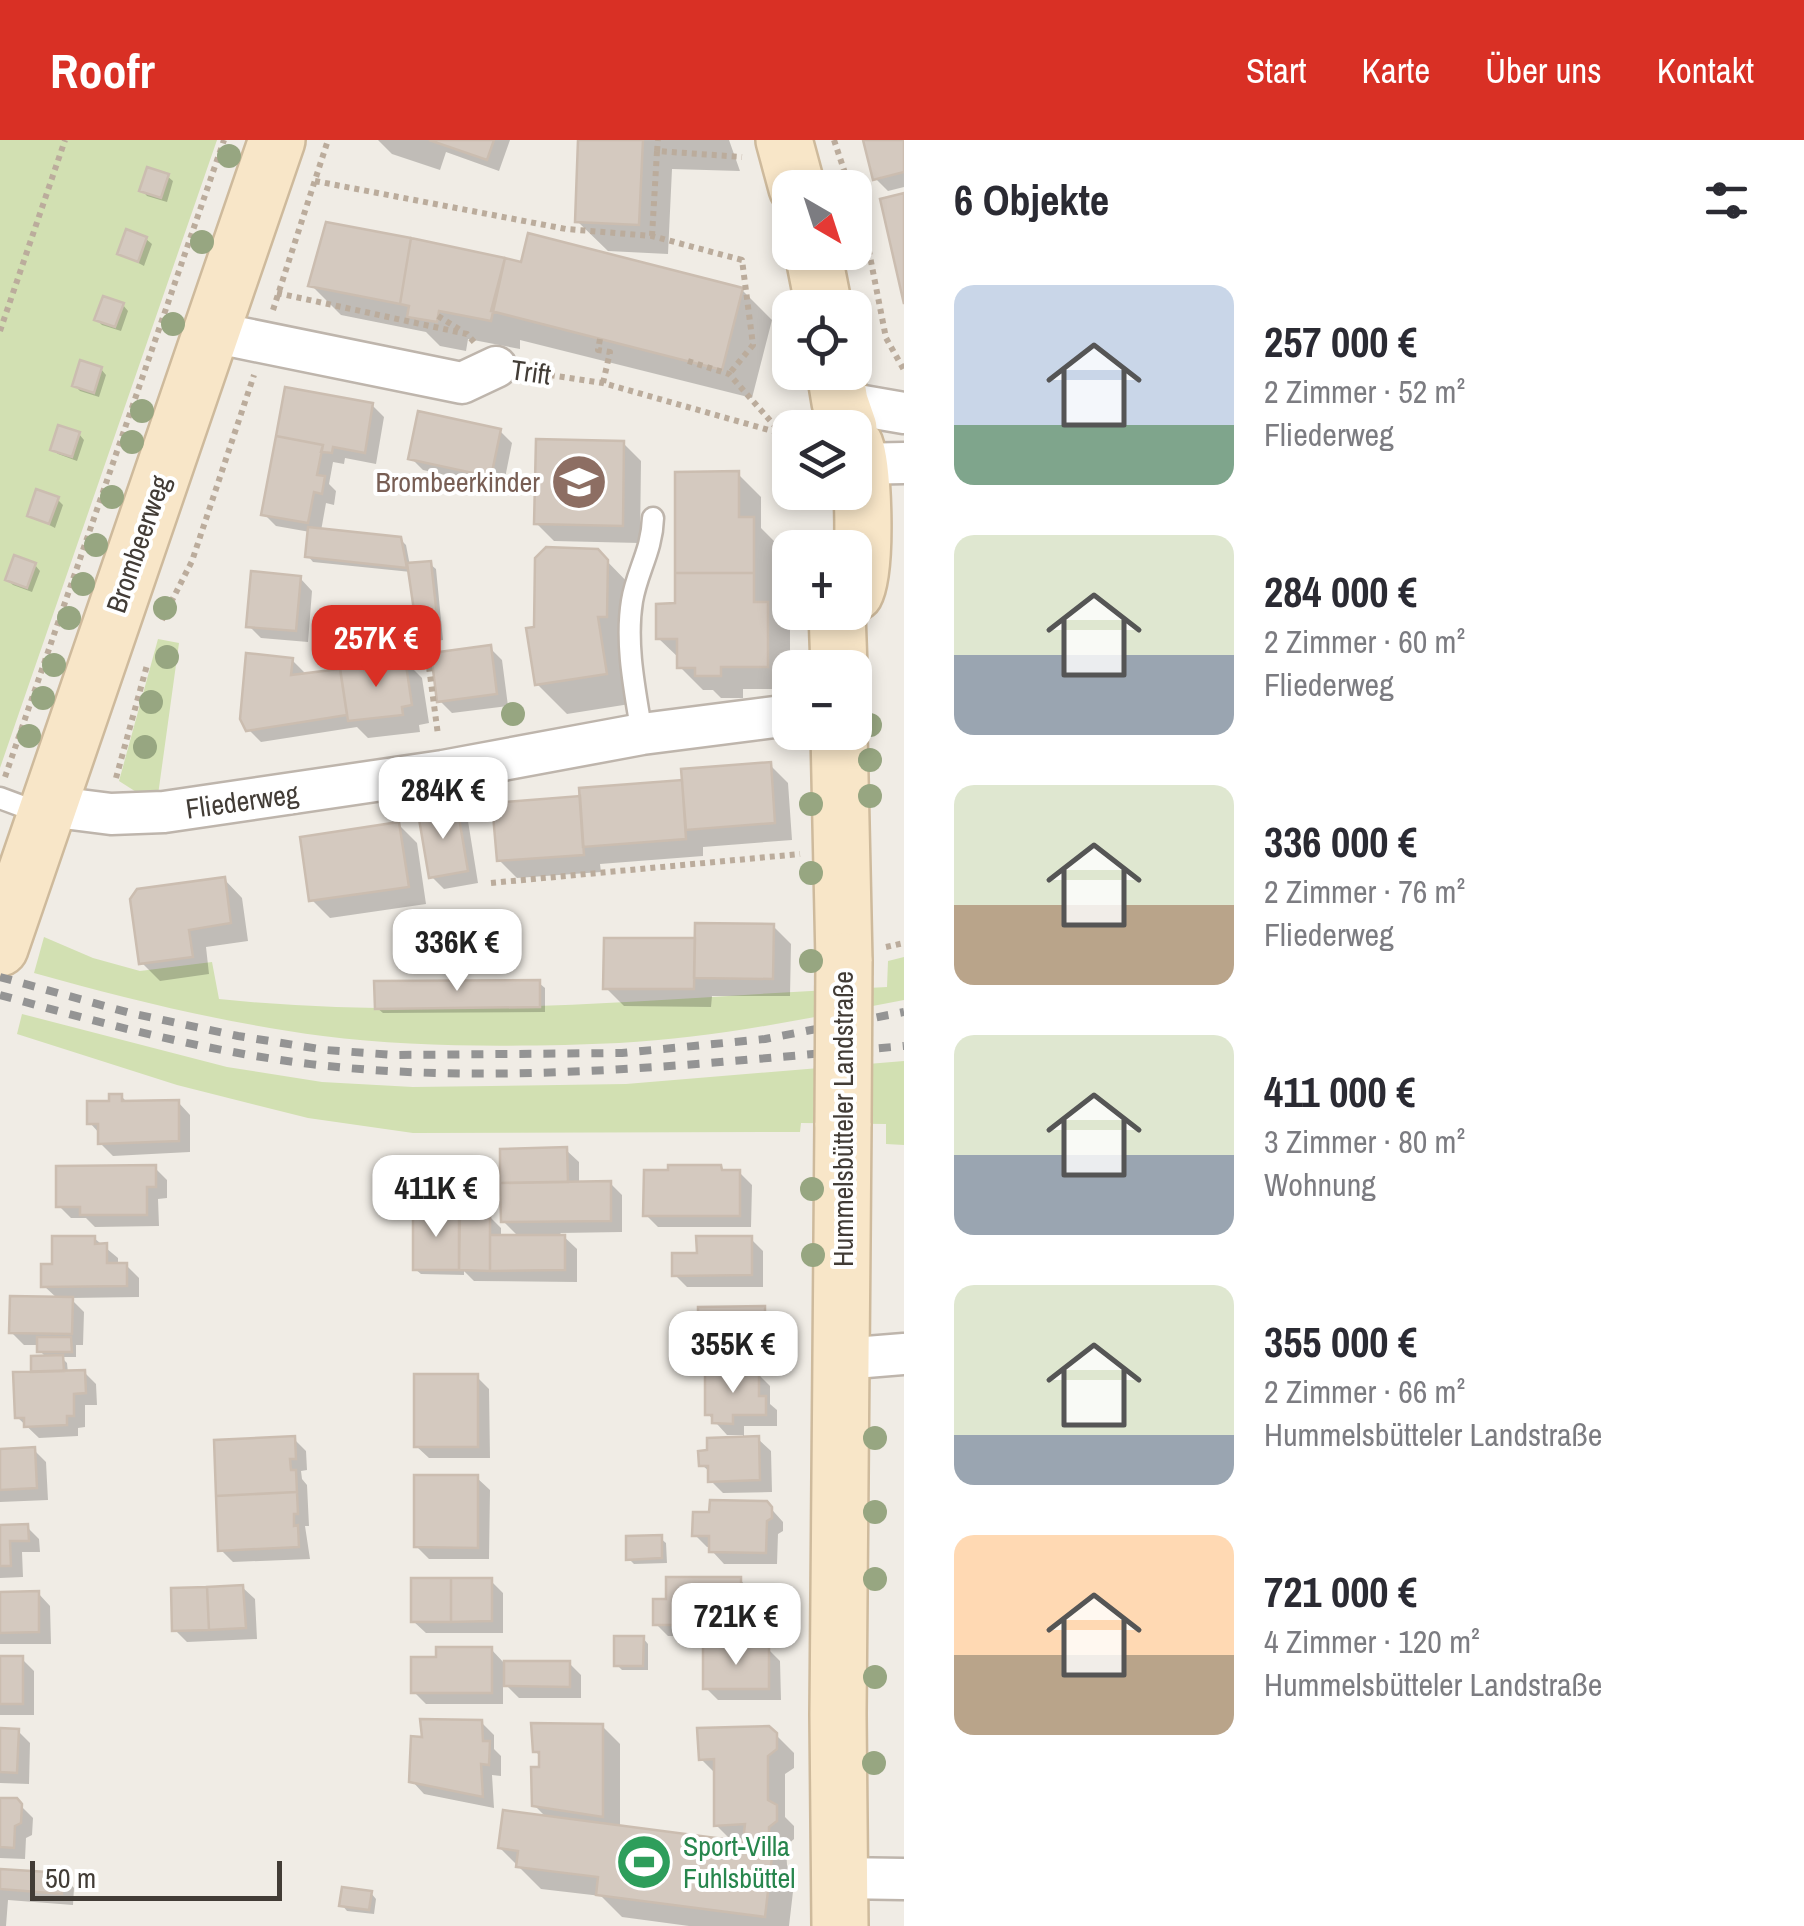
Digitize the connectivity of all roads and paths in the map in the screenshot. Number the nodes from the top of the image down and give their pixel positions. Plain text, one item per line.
1 (65, 140) edge
2 (224, 140) edge
3 (278, 140) edge
4 (658, 140) edge
5 (834, 140) edge
6 (763, 148) edge
7 (657, 151) junction
8 (782, 170) edge
9 (844, 170) edge
10 (315, 181) dead end
11 (652, 236) junction
12 (872, 267) edge
13 (277, 293) dead end
14 (438, 316) dead end
15 (0, 331) edge
16 (212, 332) junction
17 (467, 334) junction
18 (600, 339) dead end
19 (688, 361) dead end
20 (496, 367) junction
21 (904, 370) edge
22 (729, 374) junction
23 (603, 383) junction
24 (773, 410) edge
25 (904, 413) edge
26 (872, 434) edge
27 (772, 439) edge
28 (653, 518) dead end
29 (192, 561) dead end
30 (157, 629) dead end
31 (425, 637) dead end
32 (152, 648) dead end
33 (772, 718) edge
34 (642, 734) junction
35 (839, 750) edge
36 (442, 771) junction
37 (116, 778) dead end
38 (23, 803) edge
39 (842, 850) junction
40 (491, 883) dead end
41 (0, 948) edge
42 (904, 1354) edge
43 (842, 1358) junction
44 (904, 1880) edge
45 (840, 1902) edge

1 - 15 path
2 - 38 path
3 - 16 main road, Brombeerweg
4 - 7 path
5 - 9 path
6 - 7 path
6 - 8 main road
7 - 11 path
10 - 11 path
11 - 22 path
12 - 21 path
13 - 17 path
14 - 17 path
16 - 20 street, Trift
16 - 38 main road, Brombeerweg
17 - 20 path
18 - 23 path
19 - 22 path
20 - 23 path, Trift
22 - 24 path
23 - 27 path, Trift
25 - 26 street
28 - 34 lane
29 - 30 path
31 - 36 path
32 - 37 path
33 - 34 street, Fliederweg
34 - 36 street, Fliederweg
35 - 39 main road, Hummelsbütteler Landstraße
36 - 38 street, Fliederweg
38 - 41 main road, Brombeerweg
39 - 40 path
39 - 43 main road, Hummelsbütteler Landstraße, bridge
42 - 43 street
43 - 45 main road, Hummelsbütteler Landstraße
44 - 45 street

